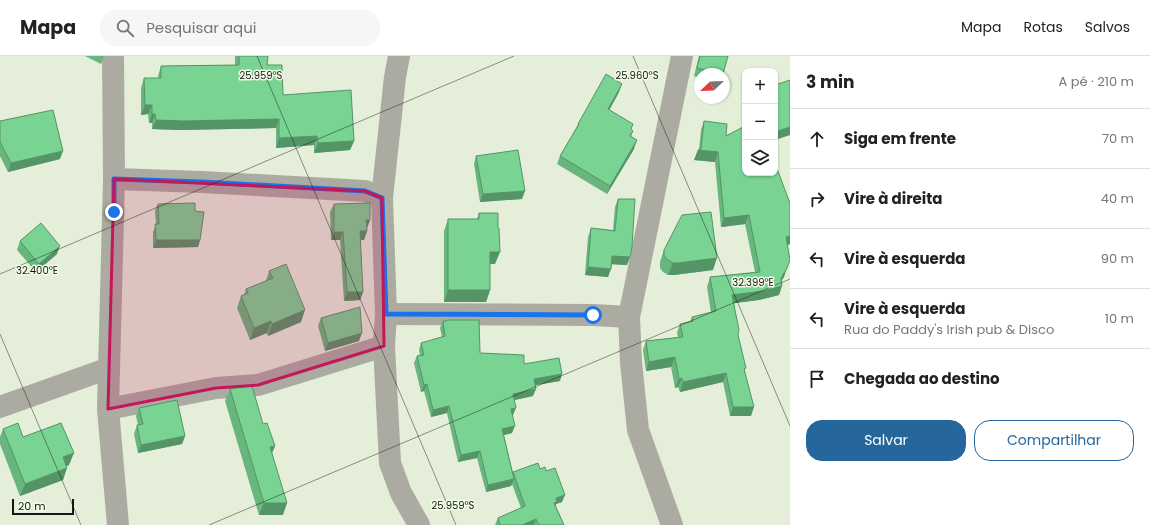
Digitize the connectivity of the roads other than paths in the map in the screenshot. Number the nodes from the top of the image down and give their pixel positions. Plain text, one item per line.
1 (113, 56) edge
2 (399, 56) edge
3 (682, 56) edge
4 (114, 179) junction
5 (382, 198) junction
6 (386, 314) junction
7 (629, 317) junction
8 (384, 346) junction
9 (109, 368) junction
10 (0, 407) edge
11 (108, 409) junction
12 (118, 525) edge
13 (419, 525) edge
14 (672, 525) edge

1 - 4 street
2 - 5 street
3 - 7 street
4 - 5 street
4 - 9 street
5 - 6 street
6 - 7 street
6 - 8 street
7 - 14 street
8 - 11 street
8 - 13 street
9 - 10 street
9 - 11 street
11 - 12 street

